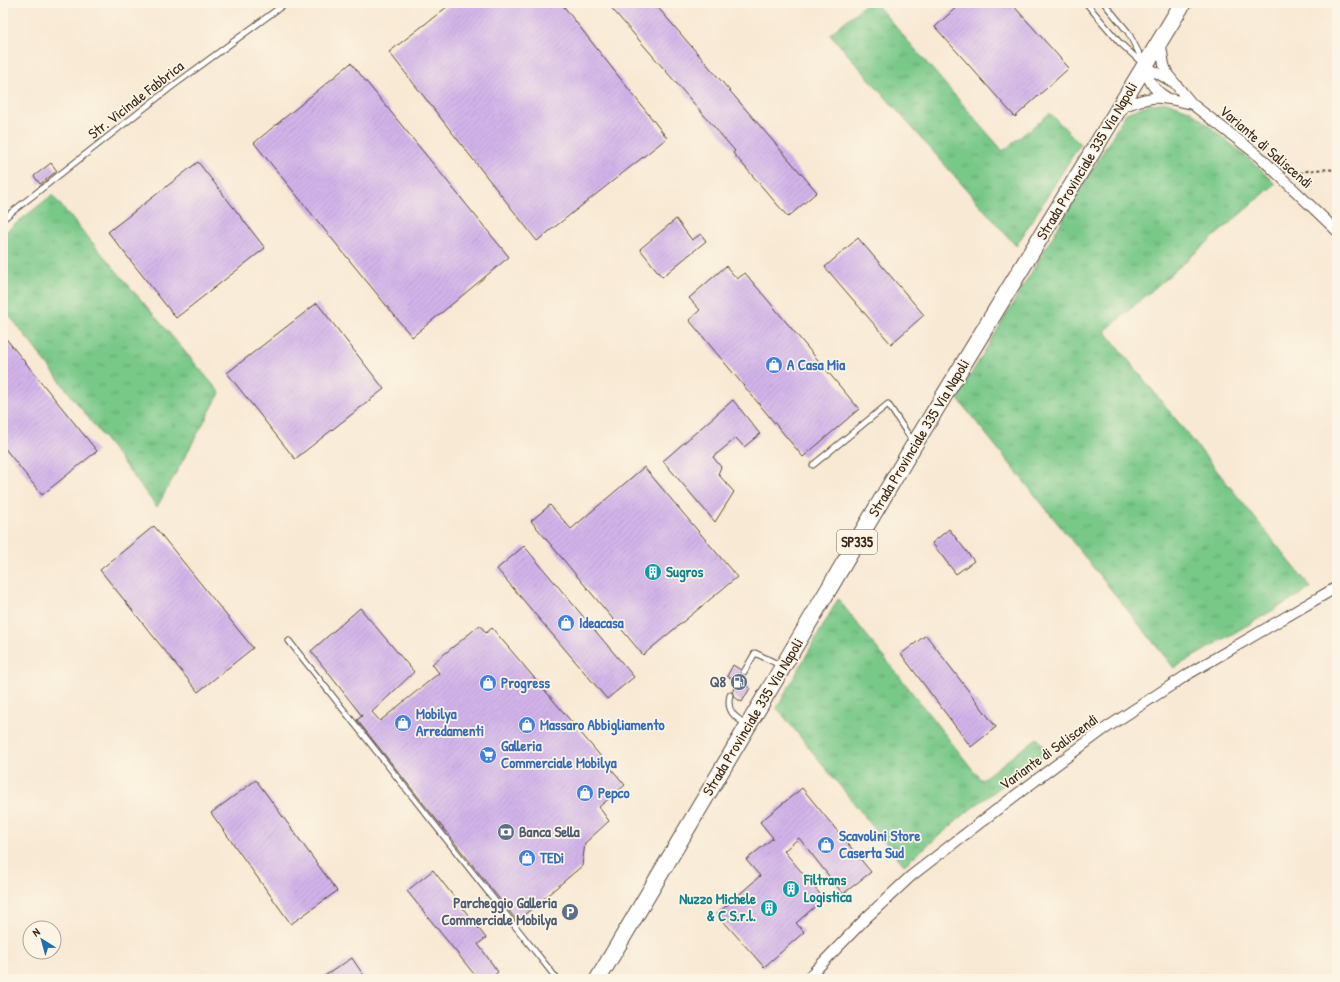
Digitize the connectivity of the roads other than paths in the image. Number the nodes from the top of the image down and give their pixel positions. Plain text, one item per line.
1 (286, 3) edge
2 (1086, 3) edge
3 (1104, 3) edge
4 (1183, 3) edge
5 (1160, 40) junction
6 (1145, 66) junction
7 (1175, 84) junction
8 (1167, 98) junction
9 (1192, 104) junction
10 (1119, 108) junction
11 (3, 219) edge
12 (1337, 231) edge
13 (914, 445) junction
14 (813, 465) dead end
15 (1337, 587) edge
16 (289, 641) dead end
17 (783, 666) junction
18 (744, 672) dead end
19 (730, 695) dead end
20 (748, 726) junction
21 (557, 979) edge
22 (598, 979) edge
23 (807, 979) edge

1 - 11 lane, Str. Vicinale Fabbrica
2 - 6 lane
3 - 6 lane
4 - 5 main road, Strada Provinciale 335 Via Napoli / SP335
5 - 6 main road, Strada Provinciale 335 Via Napoli / SP335
5 - 7 street
6 - 7 street
6 - 8 street
6 - 10 main road, Strada Provinciale 335 Via Napoli / SP335
7 - 9 street
8 - 9 street
8 - 10 street
9 - 12 street, Variante di Saliscendi
10 - 13 main road, Strada Provinciale 335 Via Napoli / SP335
13 - 14 lane
13 - 17 main road, Strada Provinciale 335 Via Napoli / SP335
15 - 23 street, Variante di Saliscendi
16 - 21 lane
17 - 18 lane
17 - 20 main road, Strada Provinciale 335 Via Napoli / SP335
19 - 20 lane
20 - 22 main road, Strada Provinciale 335 Via Napoli / SP335

